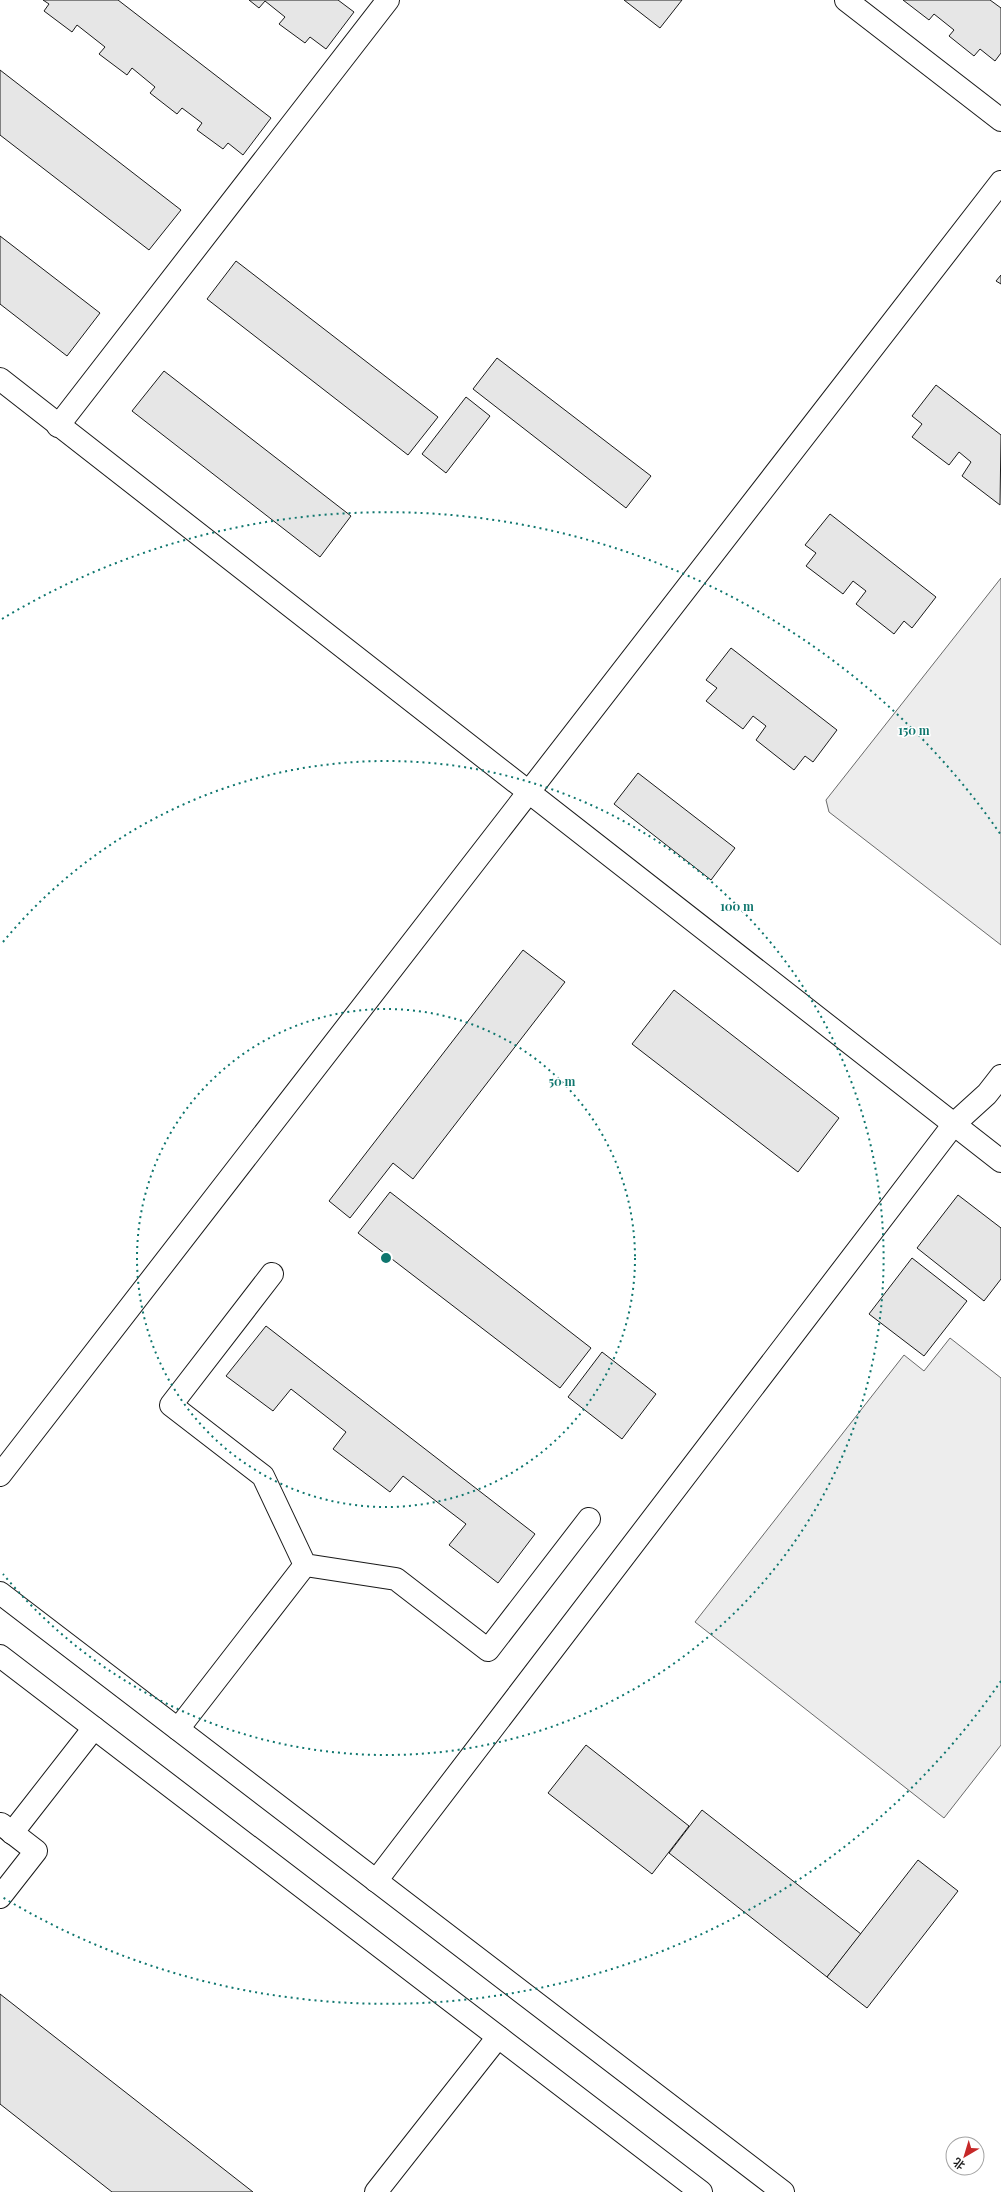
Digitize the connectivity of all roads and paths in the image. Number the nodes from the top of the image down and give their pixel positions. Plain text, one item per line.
1 (388, 0) edge
2 (846, 0) edge
3 (1001, 120) edge
4 (1001, 182) edge
5 (0, 379) edge
6 (58, 426) junction
7 (528, 792) junction
8 (1001, 1076) edge
9 (954, 1124) junction
10 (1001, 1161) edge
11 (272, 1274) dead end
12 (0, 1474) edge
13 (589, 1519) dead end
14 (305, 1565) junction
15 (0, 1593) edge
16 (0, 1656) edge
17 (94, 1728) junction
18 (178, 1729) junction
19 (6, 1828) edge
20 (376, 1881) junction
21 (0, 1897) edge
22 (498, 2037) junction
23 (376, 2192) edge
24 (701, 2192) edge
25 (783, 2192) edge

1 - 6 main road
2 - 3 main road
4 - 7 main road
5 - 6 main road
6 - 7 main road
7 - 9 main road
7 - 12 main road
8 - 9 main road
9 - 10 main road
9 - 20 main road
11 - 14 main road
13 - 14 main road
14 - 18 main road
15 - 18 main road
16 - 17 main road
17 - 19 main road
17 - 22 main road
18 - 20 main road
19 - 21 main road
20 - 25 main road
22 - 23 main road
22 - 24 main road

